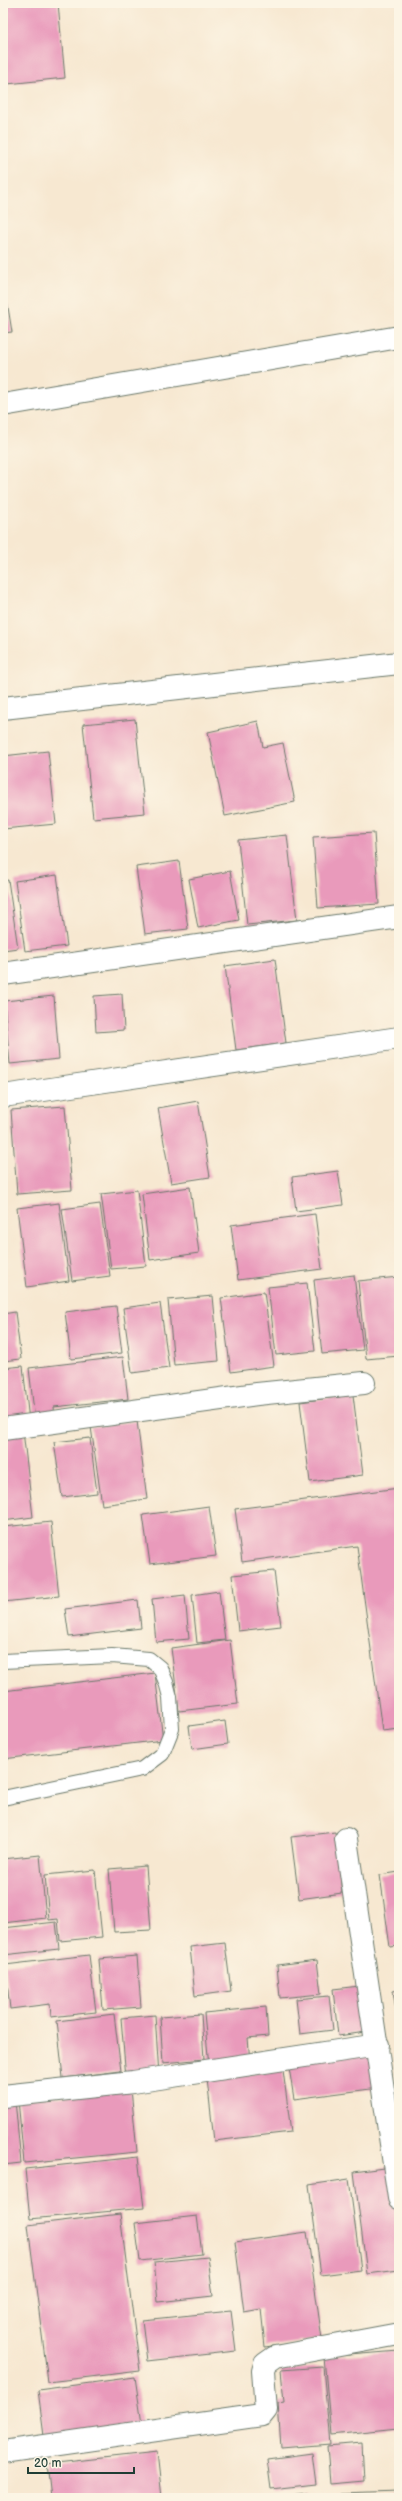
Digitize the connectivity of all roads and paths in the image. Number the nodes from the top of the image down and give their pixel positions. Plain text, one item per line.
1 (399, 337) edge
2 (3, 405) edge
3 (399, 663) edge
4 (3, 708) edge
5 (399, 917) edge
6 (3, 974) edge
7 (399, 1038) edge
8 (3, 1096) edge
9 (364, 1382) dead end
10 (3, 1429) edge
11 (3, 1661) edge
12 (3, 1798) edge
13 (346, 1839) dead end
14 (378, 2045) junction
15 (3, 2096) edge
16 (399, 2198) edge
17 (399, 2334) edge
18 (3, 2452) edge

1 - 2 street
3 - 4 street
5 - 6 street
7 - 8 street
9 - 10 street
11 - 12 lane
13 - 14 street
14 - 15 street
14 - 16 street
17 - 18 street

